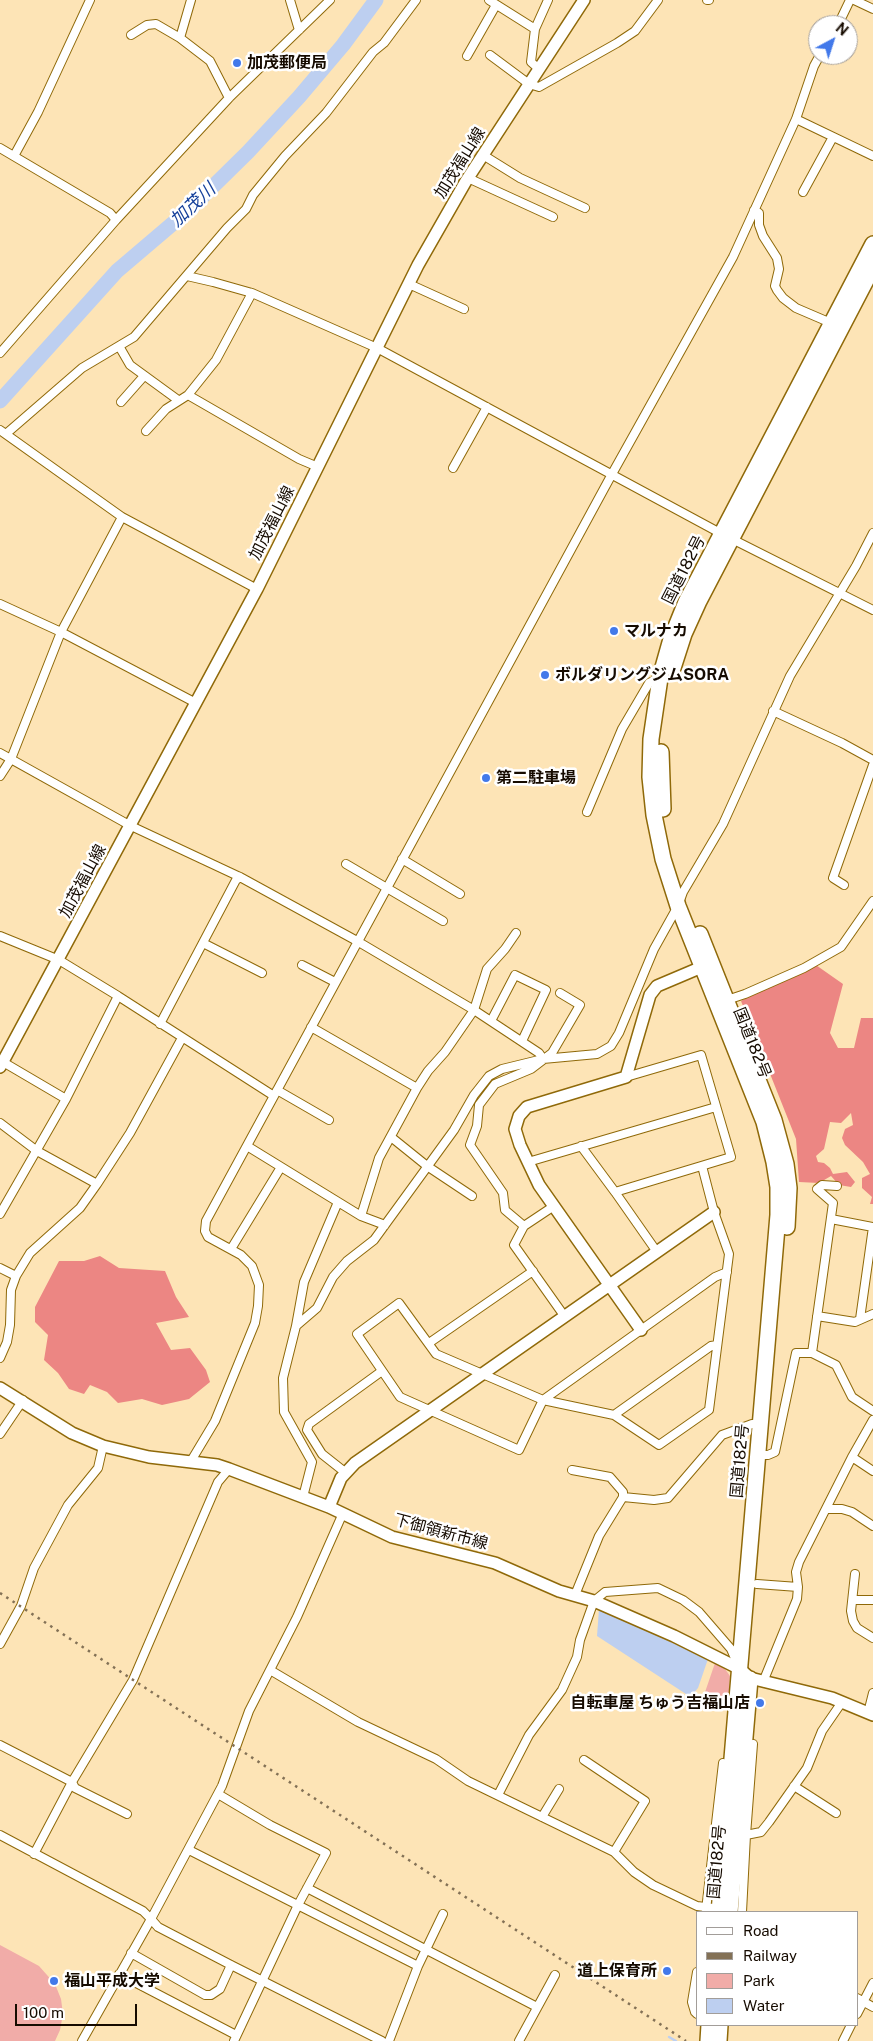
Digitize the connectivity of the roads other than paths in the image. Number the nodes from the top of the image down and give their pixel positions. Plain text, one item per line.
1 (90, 0) edge
2 (191, 0) edge
3 (290, 0) edge
4 (330, 0) edge
5 (416, 0) edge
6 (548, 0) edge
7 (584, 0) edge
8 (658, 0) edge
9 (852, 0) edge
10 (493, 2) edge
11 (873, 9) edge
12 (844, 15) edge
13 (535, 29) junction
14 (299, 30) junction
15 (131, 35) dead end
16 (180, 38) junction
17 (490, 55) dead end
18 (466, 56) dead end
19 (815, 65) edge
20 (539, 69) junction
21 (529, 84) junction
22 (229, 98) junction
23 (796, 119) junction
24 (833, 137) junction
25 (0, 148) edge
26 (483, 155) junction
27 (14, 156) junction
28 (873, 156) edge
29 (468, 178) junction
30 (803, 192) dead end
31 (585, 208) dead end
32 (754, 210) junction
33 (553, 217) dead end
34 (116, 220) junction
35 (873, 244) edge
36 (873, 267) edge
37 (187, 276) junction
38 (409, 284) junction
39 (252, 294) junction
40 (464, 309) dead end
41 (831, 323) junction
42 (119, 346) junction
43 (377, 348) junction
44 (0, 353) edge
45 (144, 376) junction
46 (188, 395) junction
47 (178, 400) junction
48 (121, 402) dead end
49 (487, 407) junction
50 (146, 431) dead end
51 (2, 432) edge
52 (318, 467) junction
53 (453, 468) dead end
54 (612, 474) junction
55 (122, 516) junction
56 (873, 533) edge
57 (727, 537) junction
58 (257, 589) junction
59 (839, 594) junction
60 (0, 604) edge
61 (873, 610) edge
62 (61, 632) junction
63 (660, 678) junction
64 (196, 703) junction
65 (773, 711) junction
66 (0, 753) edge
67 (10, 759) junction
68 (873, 760) edge
69 (873, 766) edge
70 (0, 776) edge
71 (587, 812) dead end
72 (131, 826) junction
73 (402, 859) junction
74 (346, 864) dead end
75 (240, 876) junction
76 (844, 884) dead end
77 (387, 888) junction
78 (460, 894) dead end
79 (681, 899) junction
80 (873, 901) edge
81 (443, 921) dead end
82 (516, 933) dead end
83 (0, 936) edge
84 (357, 941) junction
85 (203, 943) junction
86 (59, 960) junction
87 (302, 965) dead end
88 (708, 965) junction
89 (262, 974) dead end
90 (335, 982) junction
91 (560, 994) dead end
92 (118, 996) junction
93 (722, 1002) junction
94 (474, 1010) junction
95 (491, 1021) junction
96 (160, 1024) junction
97 (311, 1027) junction
98 (182, 1038) junction
99 (522, 1041) junction
100 (543, 1059) junction
101 (1, 1065) edge
102 (626, 1076) junction
103 (417, 1088) junction
104 (276, 1093) junction
105 (66, 1099) junction
106 (716, 1107) junction
107 (329, 1120) dead end
108 (0, 1123) edge
109 (391, 1137) junction
110 (247, 1146) junction
111 (581, 1146) junction
112 (37, 1151) junction
113 (528, 1162) junction
114 (427, 1166) junction
115 (702, 1166) junction
116 (281, 1167) junction
117 (97, 1184) junction
118 (837, 1186) dead end
119 (615, 1192) junction
120 (472, 1196) dead end
121 (338, 1202) junction
122 (554, 1206) junction
123 (714, 1212) junction
124 (0, 1214) edge
125 (361, 1216) junction
126 (831, 1219) junction
127 (385, 1225) junction
128 (524, 1226) junction
129 (231, 1249) junction
130 (657, 1252) junction
131 (0, 1268) edge
132 (533, 1271) junction
133 (726, 1272) junction
134 (16, 1276) junction
135 (610, 1285) junction
136 (873, 1314) edge
137 (817, 1316) junction
138 (565, 1317) junction
139 (860, 1319) junction
140 (296, 1326) junction
141 (641, 1330) junction
142 (429, 1343) junction
143 (717, 1345) junction
144 (812, 1353) junction
145 (0, 1358) edge
146 (382, 1371) junction
147 (483, 1374) junction
148 (0, 1388) edge
149 (23, 1400) junction
150 (543, 1400) junction
151 (873, 1411) edge
152 (430, 1412) junction
153 (614, 1415) junction
154 (873, 1420) edge
155 (760, 1424) junction
156 (0, 1434) edge
157 (103, 1446) junction
158 (763, 1455) junction
159 (852, 1457) junction
160 (191, 1462) junction
161 (229, 1469) junction
162 (572, 1470) dead end
163 (873, 1471) edge
164 (346, 1473) junction
165 (303, 1497) junction
166 (623, 1497) junction
167 (329, 1507) junction
168 (827, 1509) junction
169 (344, 1513) junction
170 (873, 1526) edge
171 (855, 1574) dead end
172 (757, 1584) junction
173 (798, 1587) junction
174 (575, 1595) junction
175 (852, 1600) junction
176 (873, 1600) edge
177 (594, 1601) junction
178 (873, 1638) edge
179 (0, 1644) edge
180 (270, 1670) junction
181 (751, 1676) junction
182 (873, 1693) edge
183 (842, 1702) junction
184 (871, 1714) edge
185 (740, 1728) junction
186 (753, 1744) joint
187 (0, 1745) edge
188 (584, 1760) dead end
189 (723, 1763) joint
190 (72, 1782) junction
191 (794, 1786) junction
192 (559, 1790) dead end
193 (218, 1794) junction
194 (498, 1795) junction
195 (836, 1813) dead end
196 (126, 1814) dead end
197 (542, 1817) junction
198 (0, 1835) edge
199 (746, 1835) junction
200 (189, 1850) junction
201 (614, 1852) junction
202 (34, 1854) junction
203 (307, 1888) junction
204 (298, 1905) junction
205 (711, 1910) edge
206 (739, 1911) edge
207 (443, 1914) dead end
208 (151, 1920) junction
209 (426, 1950) junction
210 (131, 1953) junction
211 (231, 1965) junction
212 (418, 1966) junction
213 (119, 1974) junction
214 (555, 1975) dead end
215 (696, 1978) edge
216 (261, 1980) junction
217 (873, 1983) edge
218 (860, 2000) edge
219 (873, 2007) edge
220 (537, 2008) junction
221 (696, 2013) edge
222 (709, 2026) edge
223 (720, 2026) edge
224 (850, 2026) edge
225 (235, 2038) edge
226 (82, 2041) edge
227 (382, 2041) edge
228 (389, 2041) edge
229 (520, 2041) edge
230 (708, 2041) edge
231 (719, 2041) edge
232 (843, 2041) edge

1 - 27 street
2 - 16 street
3 - 14 street
4 - 14 street
5 - 37 street
6 - 13 street
7 - 20 main road, 加茂福山線
8 - 21 street
9 - 11 street
9 - 12 street
10 - 13 street
10 - 18 street
13 - 20 street
14 - 22 street
15 - 16 street
16 - 22 street
17 - 21 street
19 - 23 street
20 - 21 main road, 加茂福山線
21 - 26 main road, 加茂福山線
22 - 34 street
23 - 24 street
23 - 32 street
24 - 28 street
24 - 30 street
25 - 27 street
26 - 29 main road, 加茂福山線
26 - 31 street
27 - 34 street
29 - 33 street
29 - 38 main road, 加茂福山線
32 - 41 street
32 - 54 street
34 - 44 street
35 - 41 highway, 国道182号
36 - 57 highway, 国道182号
37 - 39 street
37 - 42 street
38 - 40 street
38 - 43 main road, 加茂福山線
39 - 43 street
39 - 46 street
41 - 57 highway, 国道182号
42 - 45 street
42 - 51 street
43 - 49 street
43 - 52 main road, 加茂福山線
45 - 47 street
45 - 48 street
46 - 47 street
46 - 52 street
47 - 50 street
49 - 53 street
49 - 54 street
51 - 55 street
52 - 58 main road, 加茂福山線
54 - 57 street
54 - 73 street
55 - 58 street
55 - 62 street
56 - 59 street
57 - 59 street
57 - 63 highway, 国道182号
57 - 79 highway, 国道182号
58 - 64 main road, 加茂福山線
59 - 61 street
59 - 65 street
60 - 62 street
62 - 64 street
62 - 67 street
63 - 71 street
63 - 79 highway, 国道182号
64 - 72 main road, 加茂福山線
65 - 68 street
65 - 79 street
66 - 67 street
67 - 70 street
67 - 72 street
69 - 76 street
72 - 75 street
72 - 86 main road, 加茂福山線
73 - 77 street
73 - 78 street
74 - 77 street
75 - 84 street
75 - 85 street
77 - 81 street
77 - 84 street
79 - 88 highway, 国道182号
79 - 100 street
80 - 93 street
82 - 94 street
83 - 86 street
84 - 90 street
84 - 94 street
85 - 89 street
85 - 96 street
86 - 92 street
86 - 101 main road, 加茂福山線
87 - 90 street
88 - 93 highway, 国道182号
88 - 102 main road
90 - 97 street
91 - 100 street
92 - 96 street
92 - 105 street
93 - 155 highway, 国道182号
93 - 158 highway, 国道182号
94 - 95 street
94 - 103 street
95 - 99 street
95 - 99 street
96 - 98 street
97 - 103 street
97 - 104 street
98 - 104 street
98 - 117 street
99 - 100 street
100 - 114 street
100 - 128 street
101 - 105 street
102 - 106 street
102 - 113 main road
103 - 109 street
104 - 107 street
104 - 110 street
105 - 112 street
106 - 111 street
106 - 115 street
108 - 112 street
109 - 114 street
109 - 125 street
110 - 116 street
110 - 129 street
111 - 113 street
111 - 119 street
112 - 117 street
112 - 124 street
113 - 122 main road
114 - 120 street
114 - 127 street
115 - 119 street
115 - 123 street
116 - 121 street
116 - 129 street
117 - 134 street
118 - 126 street
119 - 130 street
121 - 125 street
121 - 140 street
122 - 128 street
122 - 135 main road
123 - 130 main road
123 - 133 street
125 - 127 street
126 - 137 street
126 - 139 street
127 - 140 street
128 - 132 street
129 - 160 street
130 - 135 main road
131 - 134 street
132 - 138 street
132 - 142 street
133 - 141 street
133 - 143 street
134 - 145 street
135 - 138 main road
135 - 141 main road
136 - 139 street
137 - 139 street
137 - 144 street
138 - 147 main road
140 - 165 street
141 - 150 street
142 - 146 street
142 - 147 street
143 - 153 street
143 - 153 street
144 - 151 street
144 - 158 street
146 - 152 street
146 - 164 street
147 - 150 street
147 - 152 main road
148 - 149 main road, 下御領新市線
149 - 156 street
149 - 157 main road, 下御領新市線
150 - 152 street
150 - 153 street
152 - 164 main road
154 - 159 street
155 - 158 highway, 国道182号
155 - 166 street
157 - 160 main road, 下御領新市線
157 - 179 street
158 - 172 highway, 国道182号
158 - 181 highway, 国道182号
159 - 163 street
159 - 168 street
160 - 161 main road, 下御領新市線
161 - 165 main road, 下御領新市線
161 - 190 street
162 - 166 street
164 - 167 main road
165 - 167 main road, 下御領新市線
166 - 174 street
167 - 169 main road, 下御領新市線
168 - 170 street
168 - 173 street
169 - 174 main road, 下御領新市線
169 - 180 street
171 - 175 street
172 - 173 street
172 - 181 highway, 国道182号
173 - 181 street
174 - 177 main road, 下御領新市線
175 - 176 street
175 - 178 street
177 - 181 main road, 下御領新市線
177 - 181 street
177 - 194 street
180 - 193 street
180 - 194 street
181 - 183 main road, 下御領新市線
181 - 185 highway, 国道182号
182 - 184 street
183 - 184 main road, 下御領新市線
183 - 191 street
185 - 186 highway
185 - 189 highway
185 - 205 highway, 国道182号
185 - 206 highway, 国道182号
186 - 199 street
187 - 190 street
188 - 201 street
189 - 205 street
190 - 196 street
190 - 202 street
191 - 195 street
191 - 199 street
192 - 197 street
193 - 200 street
193 - 203 street
194 - 197 street
197 - 201 street
198 - 202 street
199 - 206 street
200 - 204 street
200 - 208 street
201 - 205 street
202 - 208 street
203 - 204 street
203 - 209 street
204 - 212 street
204 - 216 street
207 - 209 street
208 - 210 street
208 - 211 street
209 - 212 street
209 - 220 street
210 - 211 street
210 - 213 street
211 - 216 street
212 - 228 street
213 - 225 street
213 - 226 street
214 - 220 street
215 - 221 street
216 - 225 street
216 - 227 street
217 - 218 street
218 - 219 street
220 - 229 street
222 - 230 highway
223 - 231 highway
224 - 232 street

